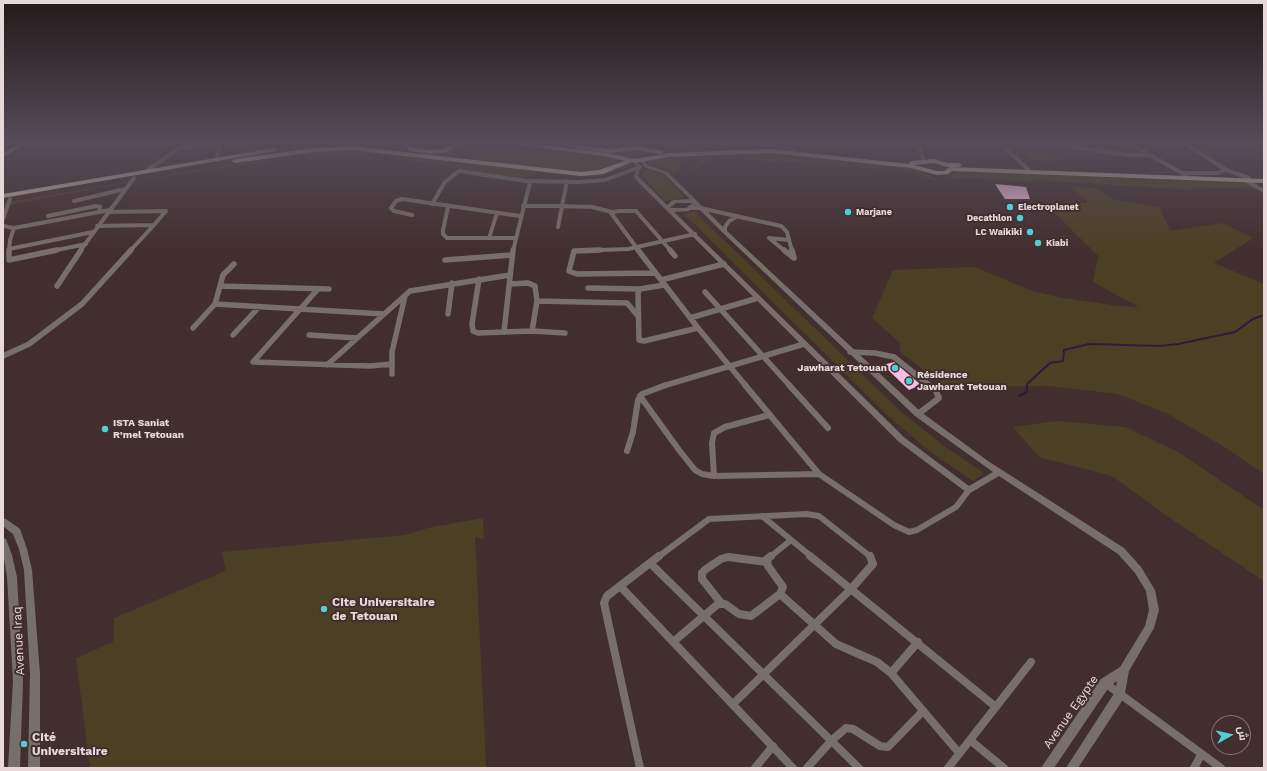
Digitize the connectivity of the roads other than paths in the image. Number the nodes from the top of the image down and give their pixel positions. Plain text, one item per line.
1 (100, 179) edge
2 (128, 179) edge
3 (133, 179) edge
4 (449, 179) edge
5 (511, 179) edge
6 (608, 179) edge
7 (638, 179) edge
8 (671, 179) edge
9 (1224, 179) edge
10 (1237, 179) edge
11 (1256, 179) edge
12 (1248, 180) junction
13 (567, 181) junction
14 (1264, 181) edge
15 (530, 182) junction
16 (125, 189) junction
17 (1264, 190) edge
18 (3, 196) edge
19 (7, 200) edge
20 (74, 201) dead end
21 (432, 204) junction
22 (693, 204) junction
23 (523, 206) junction
24 (562, 206) junction
25 (448, 207) junction
26 (700, 208) junction
27 (668, 209) junction
28 (99, 211) junction
29 (109, 211) junction
30 (612, 212) junction
31 (497, 213) junction
32 (412, 215) dead end
33 (48, 216) dead end
34 (520, 216) junction
35 (738, 216) junction
36 (3, 219) edge
37 (154, 225) junction
38 (3, 226) edge
39 (97, 226) junction
40 (558, 227) dead end
41 (14, 228) junction
42 (94, 232) junction
43 (725, 232) junction
44 (695, 234) junction
45 (489, 238) junction
46 (515, 238) junction
47 (10, 240) junction
48 (789, 240) junction
49 (3, 242) edge
50 (663, 242) junction
51 (86, 244) junction
52 (636, 247) junction
53 (9, 249) junction
54 (512, 254) junction
55 (675, 256) dead end
56 (445, 260) dead end
57 (234, 264) dead end
58 (724, 264) junction
59 (655, 273) junction
60 (510, 275) junction
61 (479, 279) junction
62 (661, 280) junction
63 (452, 283) junction
64 (510, 284) junction
65 (664, 285) junction
66 (57, 286) dead end
67 (220, 286) junction
68 (318, 288) junction
69 (588, 288) dead end
70 (329, 289) dead end
71 (640, 289) junction
72 (705, 292) dead end
73 (405, 296) junction
74 (758, 298) junction
75 (537, 300) junction
76 (215, 304) junction
77 (259, 307) junction
78 (299, 309) junction
79 (721, 309) junction
80 (384, 314) junction
81 (448, 314) dead end
82 (638, 316) junction
83 (690, 318) junction
84 (193, 328) dead end
85 (698, 328) junction
86 (532, 331) junction
87 (504, 332) junction
88 (565, 333) dead end
89 (233, 334) dead end
90 (309, 335) dead end
91 (358, 338) junction
92 (804, 344) junction
93 (850, 352) junction
94 (3, 356) edge
95 (763, 356) junction
96 (392, 364) junction
97 (327, 365) junction
98 (730, 367) junction
99 (392, 374) dead end
100 (640, 396) junction
101 (918, 414) junction
102 (769, 415) junction
103 (828, 428) dead end
104 (627, 451) dead end
105 (999, 472) junction
106 (819, 474) junction
107 (714, 476) junction
108 (969, 490) junction
109 (762, 516) junction
110 (3, 521) edge
111 (791, 540) junction
112 (3, 542) edge
113 (767, 562) junction
114 (650, 563) junction
115 (620, 586) junction
116 (851, 589) junction
117 (780, 594) junction
118 (721, 603) junction
119 (704, 615) junction
120 (815, 625) junction
121 (673, 642) junction
122 (918, 642) junction
123 (1031, 662) dead end
124 (1124, 670) junction
125 (891, 673) junction
126 (763, 674) junction
127 (1105, 683) junction
128 (1120, 694) junction
129 (733, 704) junction
130 (996, 708) junction
131 (923, 711) junction
132 (970, 740) junction
133 (831, 741) junction
134 (773, 746) junction
135 (960, 753) junction
136 (1202, 755) junction
137 (14, 768) edge
138 (34, 768) edge
139 (640, 768) edge
140 (755, 768) edge
141 (793, 768) edge
142 (807, 768) edge
143 (859, 768) edge
144 (948, 768) edge
145 (1004, 768) edge
146 (1047, 768) edge
147 (1072, 768) edge
148 (1194, 768) edge
149 (1221, 768) edge

1 - 18 highway
2 - 19 highway
3 - 16 street
4 - 21 street
5 - 15 street
6 - 13 street
7 - 27 street
8 - 22 street
9 - 12 highway
10 - 12 highway
11 - 12 highway
12 - 14 highway
12 - 17 street
13 - 15 street
13 - 24 street
15 - 23 street
16 - 20 street
16 - 29 street
19 - 36 street
21 - 25 street
21 - 32 street
22 - 26 street
22 - 27 street
22 - 27 street
23 - 24 street
23 - 34 street
24 - 30 street
24 - 40 street
25 - 31 street
25 - 45 street
26 - 35 street
26 - 43 street
27 - 44 street
28 - 29 street
28 - 33 street
28 - 41 street
29 - 37 street
29 - 39 street
30 - 50 street
30 - 52 street
31 - 34 street
31 - 45 street
34 - 46 street
35 - 43 street
35 - 48 street
37 - 39 street
37 - 94 street
38 - 41 street
39 - 42 street
41 - 47 street
42 - 51 street
42 - 53 street
43 - 93 street
44 - 50 street
44 - 58 street
45 - 46 street
46 - 54 street
47 - 49 street
47 - 53 street
48 - 48 street
50 - 52 street
50 - 55 street
51 - 53 street
51 - 66 street
52 - 59 street
52 - 59 street
54 - 56 street
54 - 60 street
57 - 67 street
58 - 62 street
58 - 74 street
59 - 62 street
60 - 61 street
60 - 64 street
61 - 63 street
61 - 87 street
62 - 65 street
63 - 73 street
63 - 81 street
64 - 75 street
64 - 87 street
65 - 71 street
65 - 83 street
67 - 68 street
67 - 76 street
68 - 70 street
68 - 78 street
69 - 71 street
71 - 82 street
72 - 79 street
73 - 80 street
73 - 96 street
74 - 79 street
74 - 92 street
75 - 82 street
75 - 86 street
76 - 77 street
76 - 84 street
77 - 78 street
77 - 89 street
78 - 80 street
78 - 97 street
79 - 83 street
79 - 95 street
80 - 91 street
82 - 85 street
83 - 85 street
85 - 98 street
86 - 87 street
86 - 88 street
90 - 91 street
91 - 97 street
92 - 95 street
92 - 108 street
93 - 101 street
93 - 101 street
95 - 98 street
95 - 103 street
96 - 97 street
96 - 99 street
98 - 100 street
98 - 102 street
100 - 104 street
100 - 107 street
101 - 105 street
102 - 106 street
102 - 107 street
105 - 108 street
105 - 124 street
106 - 107 street
106 - 108 street
109 - 111 street
109 - 114 street
109 - 116 street
110 - 138 street, Avenue Iraq
111 - 113 street
111 - 116 street
112 - 137 street, Avenue Iraq
113 - 117 street
113 - 118 street
114 - 115 street
114 - 119 street
115 - 121 street
115 - 139 street
116 - 120 street
116 - 122 street
117 - 118 street
117 - 120 street
118 - 119 street
119 - 121 street
119 - 126 street
120 - 125 street
120 - 126 street
121 - 129 street
122 - 125 street
122 - 130 street
123 - 130 street
124 - 127 street, Avenue Egypte
124 - 128 street
125 - 131 street
126 - 129 street
126 - 133 street
127 - 128 street
127 - 146 street, Avenue Egypte
128 - 136 street
128 - 147 street
129 - 134 street
130 - 132 street
131 - 133 street
131 - 135 street
132 - 135 street
132 - 145 street
133 - 142 street
133 - 143 street
134 - 140 street
134 - 141 street
135 - 144 street
136 - 148 street
136 - 149 street

